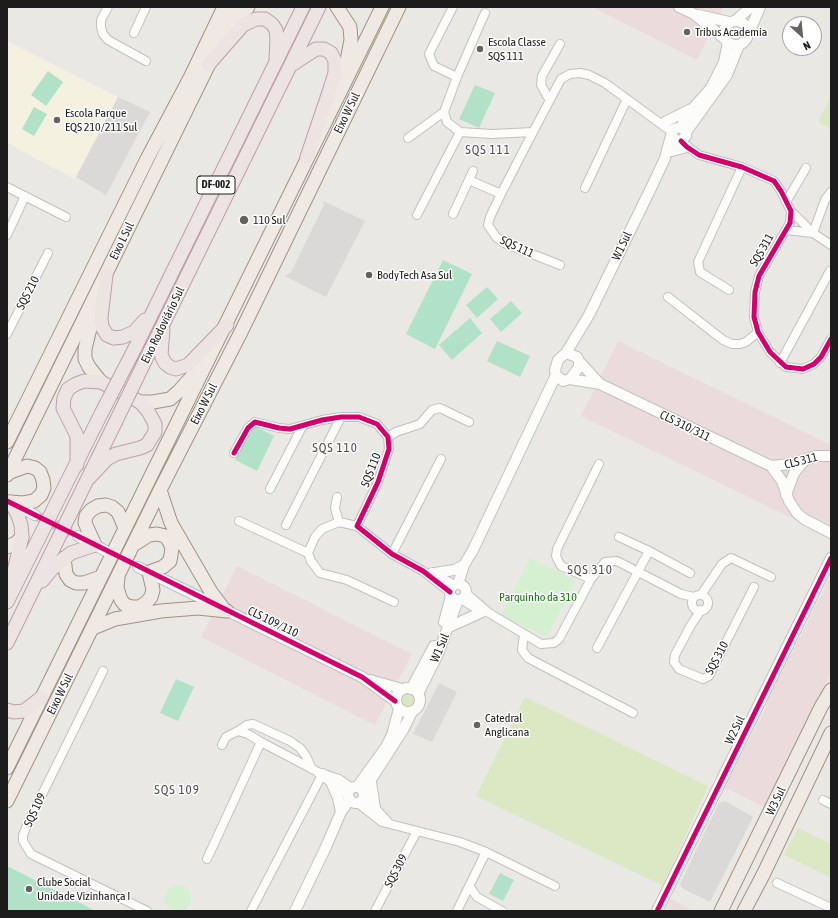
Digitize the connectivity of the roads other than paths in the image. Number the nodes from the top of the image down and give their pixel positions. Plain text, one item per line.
1 (108, 7) edge
2 (146, 7) edge
3 (224, 7) edge
4 (237, 7) edge
5 (248, 7) edge
6 (303, 7) edge
7 (319, 7) edge
8 (337, 7) edge
9 (382, 7) edge
10 (399, 7) edge
11 (453, 7) edge
12 (679, 7) edge
13 (750, 7) edge
14 (760, 7) edge
15 (485, 13) dead end
16 (694, 14) junction
17 (732, 21) junction
18 (134, 33) dead end
19 (748, 35) junction
20 (727, 41) junction
21 (218, 44) junction
22 (560, 44) dead end
23 (739, 45) junction
24 (146, 61) dead end
25 (208, 65) junction
26 (292, 65) junction
27 (275, 66) junction
28 (457, 77) junction
29 (338, 98) junction
30 (627, 99) junction
31 (549, 100) junction
32 (693, 108) junction
33 (444, 112) junction
34 (653, 119) junction
35 (664, 122) junction
36 (460, 132) junction
37 (532, 132) junction
38 (681, 137) junction
39 (408, 138) dead end
40 (307, 157) junction
41 (665, 158) junction
42 (742, 167) junction
43 (806, 168) dead end
44 (473, 171) dead end
45 (469, 180) junction
46 (7, 187) edge
47 (584, 188) dead end
48 (831, 192) edge
49 (501, 194) junction
50 (25, 196) junction
51 (786, 202) junction
52 (791, 210) junction
53 (453, 214) dead end
54 (417, 216) dead end
55 (66, 217) dead end
56 (786, 230) junction
57 (813, 233) junction
58 (7, 235) edge
59 (831, 245) edge
60 (48, 253) dead end
61 (560, 266) dead end
62 (830, 270) dead end
63 (106, 275) junction
64 (729, 290) dead end
65 (96, 294) junction
66 (668, 297) dead end
67 (153, 312) junction
68 (164, 324) junction
69 (227, 325) junction
70 (758, 332) junction
71 (579, 333) junction
72 (7, 334) edge
73 (831, 339) edge
74 (213, 352) junction
75 (566, 353) junction
76 (578, 359) junction
77 (780, 363) junction
78 (556, 375) junction
79 (569, 380) junction
80 (101, 382) junction
81 (600, 384) junction
82 (545, 401) junction
83 (140, 402) junction
84 (23, 411) junction
85 (341, 417) junction
86 (468, 422) dead end
87 (7, 426) edge
88 (302, 427) junction
89 (388, 437) junction
90 (7, 442) edge
91 (234, 453) dead end
92 (831, 456) edge
93 (807, 458) junction
94 (441, 459) dead end
95 (599, 464) dead end
96 (77, 465) junction
97 (771, 466) junction
98 (8, 474) edge
99 (88, 479) junction
100 (270, 489) dead end
101 (160, 490) junction
102 (786, 495) junction
103 (337, 497) dead end
104 (9, 501) edge
105 (35, 515) tunnel mouth
106 (239, 521) dead end
107 (339, 522) junction
108 (286, 524) dead end
109 (357, 526) junction
110 (125, 528) junction
111 (831, 533) edge
112 (78, 536) tunnel mouth
113 (22, 537) junction
114 (619, 538) dead end
115 (135, 544) junction
116 (7, 546) edge
117 (100, 548) junction
118 (473, 550) junction
119 (649, 552) junction
120 (308, 553) junction
121 (392, 554) junction
122 (64, 558) junction
123 (831, 558) edge
124 (464, 566) junction
125 (144, 570) junction
126 (423, 571) junction
127 (638, 572) junction
128 (435, 573) junction
129 (690, 573) dead end
130 (101, 577) junction
131 (118, 577) junction
132 (771, 577) dead end
133 (591, 579) junction
134 (754, 587) dead end
135 (458, 592) junction
136 (7, 601) edge
137 (394, 602) dead end
138 (698, 602) junction
139 (24, 605) junction
140 (225, 610) junction
141 (486, 612) junction
142 (449, 627) junction
143 (93, 628) junction
144 (524, 634) junction
145 (7, 643) edge
146 (597, 648) dead end
147 (103, 671) dead end
148 (362, 677) junction
149 (411, 690) junction
150 (831, 690) edge
151 (41, 698) junction
152 (397, 705) junction
153 (7, 710) edge
154 (412, 712) junction
155 (633, 713) dead end
156 (238, 731) junction
157 (831, 733) edge
158 (261, 742) junction
159 (222, 745) dead end
160 (7, 768) edge
161 (319, 773) junction
162 (371, 782) junction
163 (332, 784) junction
164 (356, 795) junction
165 (823, 800) dead end
166 (7, 801) edge
167 (831, 804) edge
168 (375, 808) junction
169 (341, 812) junction
170 (390, 824) junction
171 (336, 826) junction
172 (417, 831) junction
173 (486, 852) junction
174 (207, 859) dead end
175 (777, 883) dead end
176 (555, 886) dead end
177 (470, 887) junction
178 (831, 908) edge
179 (147, 911) edge
180 (251, 911) edge
181 (295, 911) edge
182 (375, 911) edge
183 (457, 911) edge
184 (502, 911) edge
185 (657, 911) edge
186 (721, 911) edge
187 (744, 911) edge

1 - 24 street
2 - 18 street
3 - 84 main road, Eixo L Sul
4 - 21 main road, Eixo L Sul
5 - 21 main road
6 - 27 highway, Eixo Rodoviário Sul / DF-002
7 - 26 highway, Eixo Rodoviário Sul / DF-002
8 - 29 main road
9 - 29 main road, Eixo W Sul
10 - 101 main road, Eixo W Sul
11 - 28 street
12 - 16 street
13 - 17 street
14 - 19 street
15 - 28 street
16 - 17 street
16 - 20 street
17 - 19 street
17 - 20 street
19 - 23 street
20 - 23 street
20 - 32 street, W1 Sul
21 - 25 main road, Eixo L Sul
22 - 31 street
23 - 38 street, W1 Sul
25 - 27 highway
25 - 63 main road, Eixo L Sul
26 - 40 highway
26 - 68 highway, Eixo Rodoviário Sul / DF-002
27 - 67 highway, Eixo Rodoviário Sul / DF-002
28 - 33 street
29 - 40 main road, Eixo W Sul
30 - 31 street, SQS 111
30 - 34 street, SQS 111
30 - 47 street
31 - 37 street, SQS 111
32 - 35 street
32 - 38 street, W1 Sul
33 - 36 street
33 - 39 street
34 - 35 street, SQS 111
34 - 38 street, SQS 111
35 - 38 street, SQS 111
36 - 37 street
36 - 54 street
37 - 49 street, SQS 111
38 - 41 street, W1 Sul
38 - 41 street, W1 Sul
38 - 42 street, SQS 311
40 - 69 main road, Eixo W Sul
41 - 71 street, W1 Sul
42 - 51 street, SQS 311
42 - 64 street
43 - 51 street
44 - 45 street
45 - 49 street
45 - 53 street
46 - 50 street
48 - 57 street
49 - 61 street, SQS 111
50 - 55 street
50 - 58 street
51 - 52 street, SQS 311
52 - 56 street, SQS 311
52 - 57 street, SQS 311
56 - 57 street, SQS 311
56 - 70 street, SQS 311
57 - 59 street, SQS 311
60 - 72 street, SQS 210
62 - 77 street
63 - 65 main road, Eixo L Sul
63 - 67 highway
65 - 80 main road
65 - 98 main road, Eixo L Sul
66 - 70 street
67 - 96 highway, Eixo Rodoviário Sul / DF-002, bridge
68 - 69 highway
68 - 99 highway, Eixo Rodoviário Sul / DF-002, bridge
69 - 74 main road, Eixo W Sul
70 - 77 street, SQS 311
71 - 75 street, W1 Sul
71 - 76 street, W1 Sul
73 - 77 street
74 - 83 main road
74 - 110 main road, Eixo W Sul
75 - 76 street
75 - 78 street
76 - 79 street
76 - 81 street, CLS 310/311
78 - 79 street
78 - 82 street, W1 Sul
79 - 81 street, CLS 310/311
79 - 82 street, W1 Sul
80 - 83 highway
80 - 96 highway
81 - 97 street, CLS 310/311
82 - 118 street, W1 Sul
83 - 99 highway
84 - 87 main road
84 - 90 main road, Eixo L Sul
85 - 88 street
85 - 89 street
85 - 108 street
86 - 89 street
88 - 91 street
88 - 100 street
89 - 109 street, SQS 110
92 - 93 street, CLS 311
93 - 97 street, CLS 311
93 - 102 street
94 - 121 street
95 - 133 street
96 - 136 highway, Eixo Rodoviário Sul / DF-002
97 - 102 street
98 - 104 main road
99 - 139 highway, Eixo Rodoviário Sul / DF-002
101 - 115 main road, Eixo W Sul
101 - 140 main road
102 - 111 street
103 - 107 street
104 - 105 street
104 - 113 highway
106 - 120 street
107 - 109 street
107 - 120 street
109 - 121 street
110 - 117 main road
110 - 130 main road, Eixo W Sul
112 - 117 street
113 - 116 main road
113 - 136 highway
114 - 119 street
115 - 125 main road
115 - 131 main road, Eixo W Sul
117 - 122 highway
118 - 124 street, W1 Sul
118 - 135 street, W1 Sul
119 - 127 street
119 - 129 street
120 - 137 street
121 - 126 street
122 - 130 main road
122 - 139 highway
123 - 185 street, W2 Sul
124 - 128 street
124 - 135 street, W1 Sul
125 - 131 main road
125 - 140 street, CLS 109/110
126 - 128 street
126 - 135 street
127 - 133 street
127 - 138 street
127 - 146 street
128 - 135 street
130 - 151 main road, Eixo W Sul
131 - 143 main road, Eixo W Sul
132 - 138 street, SQS 310
133 - 144 street
134 - 138 street, SQS 310
135 - 141 street
135 - 142 street, W1 Sul
135 - 149 street, W1 Sul
139 - 145 highway, Eixo Rodoviário Sul / DF-002
140 - 143 main road
140 - 148 street, CLS 109/110
141 - 142 street
141 - 144 street
142 - 149 street, W1 Sul
143 - 166 main road, Eixo W Sul
144 - 155 street
147 - 179 street, SQS 109
148 - 149 street, CLS 109/110
148 - 152 street, CLS 109/110
149 - 152 street
149 - 154 street
150 - 186 main road, W3 Sul
151 - 153 highway
151 - 160 main road, Eixo W Sul
152 - 154 street
152 - 164 street
154 - 162 street
156 - 158 street
156 - 159 street
156 - 161 street
157 - 187 main road, W3 Sul
158 - 161 street
158 - 174 street
161 - 163 street
161 - 164 street
161 - 180 street
162 - 164 street
162 - 168 street
163 - 164 street
163 - 169 street
164 - 168 street
164 - 169 street
164 - 170 street
164 - 171 street
165 - 167 street
168 - 170 street
169 - 171 street
170 - 172 street
171 - 181 street
172 - 173 street
172 - 182 street, SQS 309
173 - 176 street
173 - 177 street
175 - 178 street
177 - 183 street
177 - 184 street

